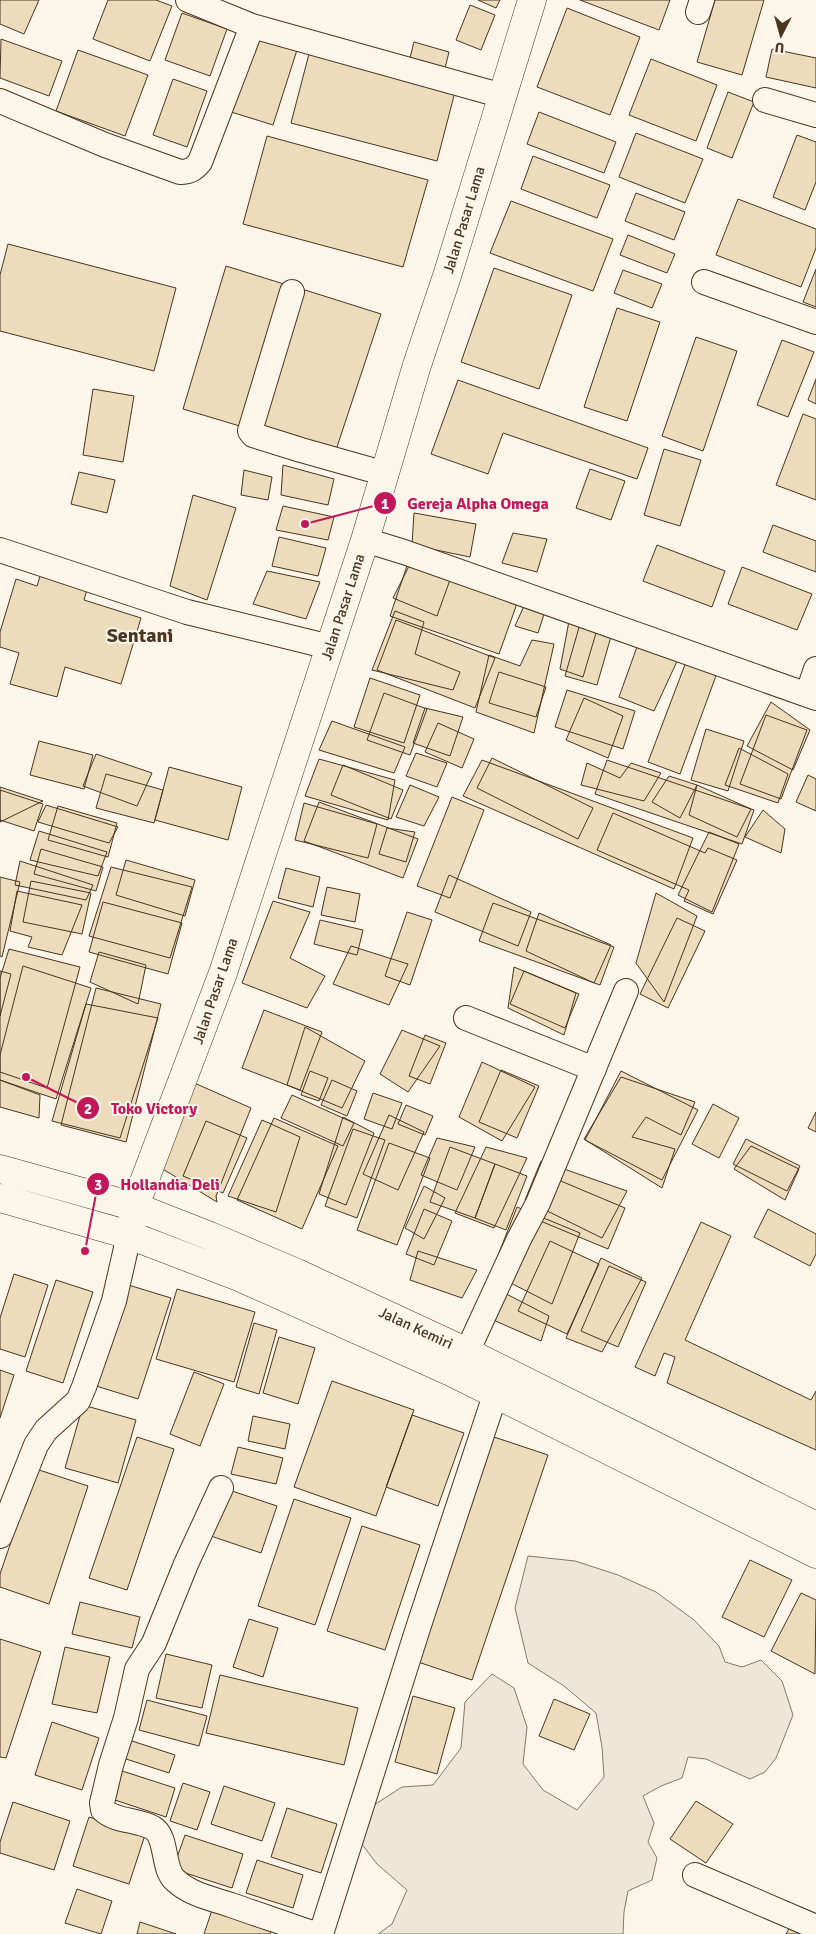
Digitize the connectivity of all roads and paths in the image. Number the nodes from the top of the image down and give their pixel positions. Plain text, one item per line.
1 (188, 0) edge
2 (532, 0) edge
3 (252, 26) junction
4 (503, 96) junction
5 (765, 100) dead end
6 (0, 101) edge
7 (816, 115) edge
8 (704, 282) dead end
9 (292, 292) dead end
10 (816, 322) edge
11 (386, 474) junction
12 (365, 540) junction
13 (0, 550) edge
14 (330, 647) junction
15 (816, 669) edge
16 (811, 697) edge
17 (626, 991) dead end
18 (466, 1018) dead end
19 (594, 1069) junction
20 (0, 1169) edge
21 (0, 1198) edge
22 (136, 1207) junction
23 (129, 1235) junction
24 (468, 1352) junction
25 (500, 1382) junction
26 (221, 1488) dead end
27 (816, 1526) edge
28 (0, 1536) edge
29 (816, 1554) edge
30 (695, 1875) dead end
31 (816, 1927) edge
32 (315, 1934) edge
33 (321, 1934) edge

1 - 3 street
2 - 4 main road, Jalan Pasar Lama
3 - 4 street
3 - 6 street
4 - 11 main road, Jalan Pasar Lama
5 - 7 street
8 - 10 street
9 - 11 street
11 - 12 main road, Jalan Pasar Lama
12 - 14 main road, Jalan Pasar Lama
12 - 16 street
13 - 14 street
14 - 22 main road, Jalan Pasar Lama
15 - 16 street
17 - 19 street
18 - 19 street
19 - 24 street
20 - 22 main road, Jalan Kemiri
21 - 23 main road, Jalan Kemiri
22 - 23 main road, Jalan Pasar Lama
22 - 24 main road, Jalan Kemiri
23 - 25 main road, Jalan Kemiri
23 - 28 street
24 - 25 main road, Jalan Kemiri
25 - 27 main road, Jalan Kemiri
25 - 29 main road, Jalan Kemiri
25 - 33 street
26 - 32 street
30 - 31 street

